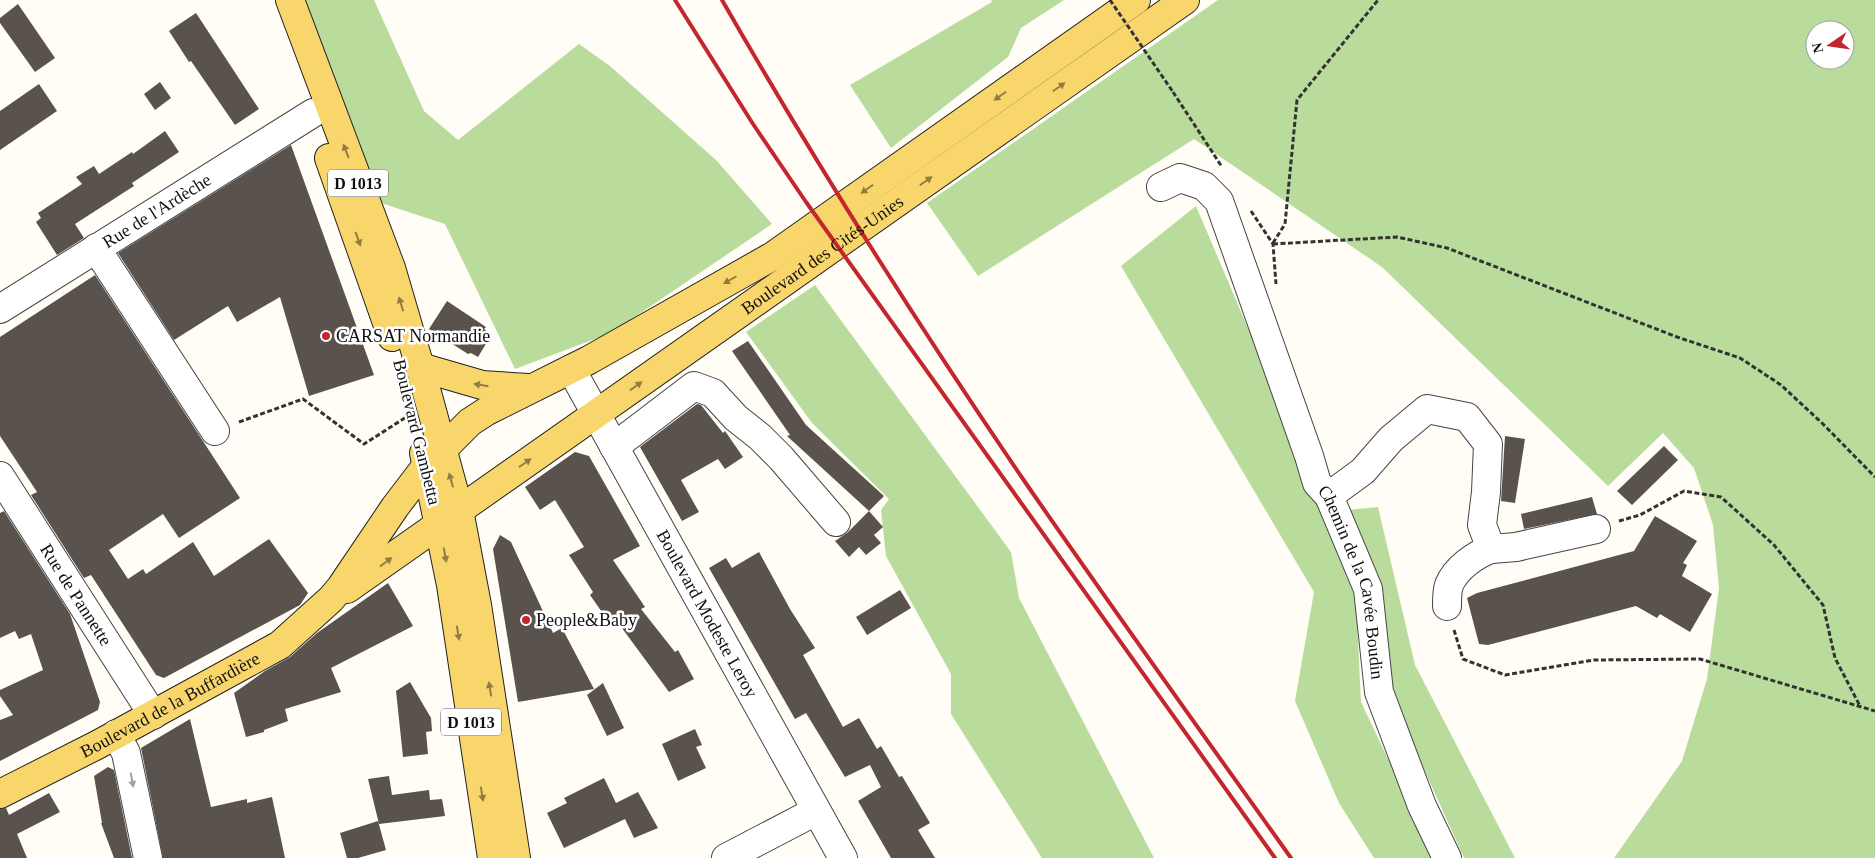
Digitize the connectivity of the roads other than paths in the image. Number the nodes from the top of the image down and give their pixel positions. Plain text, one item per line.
1 (271, 0) edge
2 (290, 0) edge
3 (1125, 0) edge
4 (1136, 0) edge
5 (1185, 0) edge
6 (1068, 47) junction
7 (313, 113) junction
8 (1162, 187) dead end
9 (96, 248) junction
10 (0, 309) edge
11 (420, 367) junction
12 (571, 369) junction
13 (530, 388) junction
14 (596, 414) junction
15 (214, 431) road end
16 (614, 447) junction
17 (435, 457) junction
18 (0, 476) edge
19 (486, 491) junction
20 (1330, 496) junction
21 (449, 517) junction
22 (836, 522) dead end
23 (1596, 529) road end
24 (1491, 549) junction
25 (331, 599) junction
26 (477, 604) junction
27 (1447, 606) road end
28 (153, 715) junction
29 (116, 734) junction
30 (0, 794) edge
31 (816, 811) junction
32 (148, 858) edge
33 (492, 858) edge
34 (516, 858) edge
35 (726, 858) edge
36 (843, 858) edge
37 (1447, 858) edge

1 - 7 main road, Boulevard Gambetta / D 1013
11 -> 2 main road, D 1013
3 - 6 street
4 - 6 main road, Boulevard des Cités-Unies
14 -> 5 main road, Boulevard des Cités-Unies
6 -> 12 main road, Boulevard des Cités-Unies
7 - 9 street, Rue de l'Ardèche
7 -> 17 main road, Boulevard Gambetta / D 1013
8 - 20 street, Chemin de la Cavée Boudin
9 - 10 street, Rue de l'Ardèche
9 - 15 street
13 -> 11 main road
11 - 17 main road, D 1013
12 - 13 main road, Boulevard des Cités-Unies
12 - 14 street, Boulevard Modeste Leroy
13 - 17 main road, Boulevard des Cités-Unies
14 - 16 street, Boulevard Modeste Leroy
19 -> 14 main road, Boulevard des Cités-Unies
16 - 22 street
16 - 31 street, Boulevard Modeste Leroy
17 - 21 main road, Boulevard Gambetta / D 1013
17 - 25 main road, Boulevard de la Buffardière
18 - 28 street, Rue de Pannette
19 - 21 main road, Boulevard des Cités-Unies
19 - 26 main road
20 - 24 street
20 - 37 street, Chemin de la Cavée Boudin
25 -> 21 main road, Boulevard de la Buffardière
21 - 26 main road, D 1013
21 -> 33 main road, Boulevard Gambetta / D 1013
23 - 24 street
24 - 27 street
25 - 28 main road, Boulevard de la Buffardière
34 -> 26 main road, D 1013
28 - 29 main road, Boulevard de la Buffardière
29 - 30 main road, Boulevard de la Buffardière
29 -> 32 street
31 - 35 street
31 - 36 street, Boulevard Modeste Leroy

